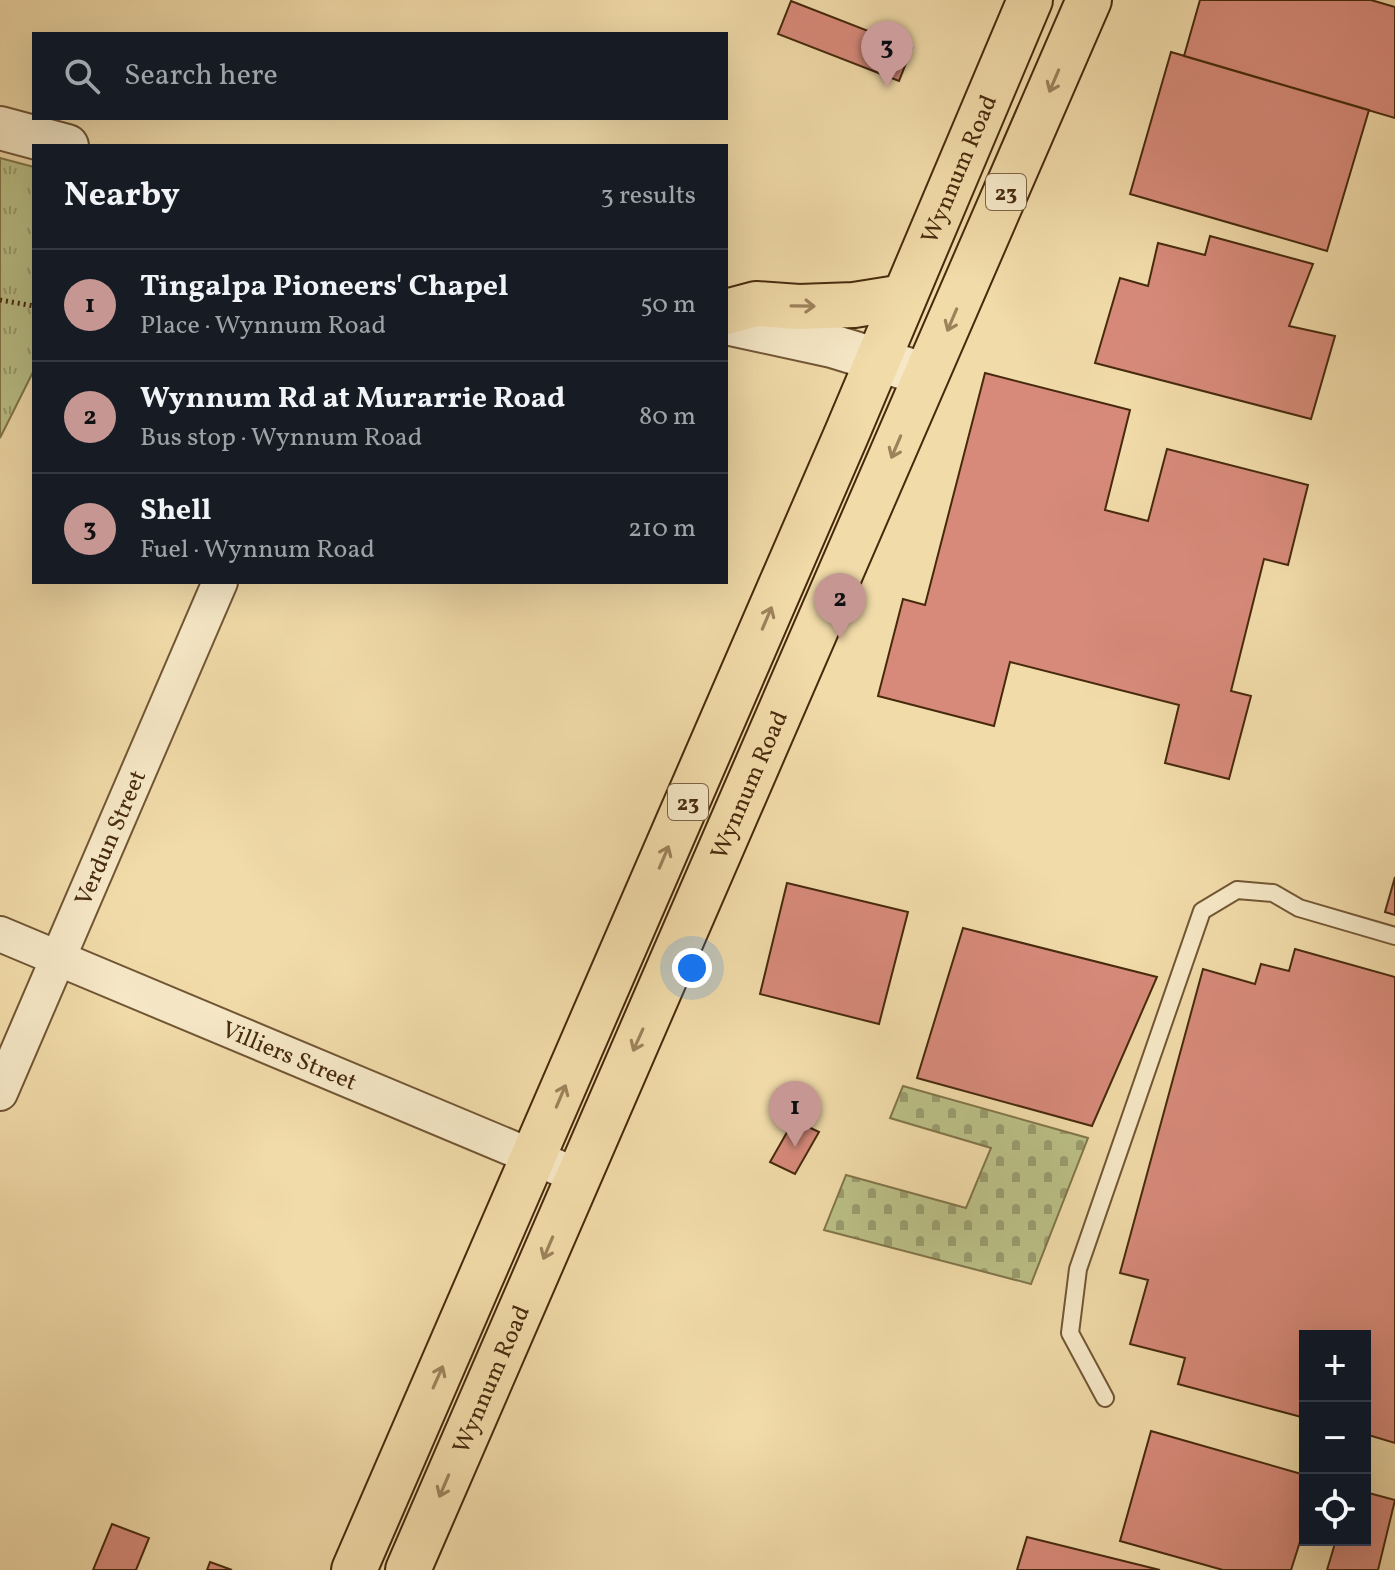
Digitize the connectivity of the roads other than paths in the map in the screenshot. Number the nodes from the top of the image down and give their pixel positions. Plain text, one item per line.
1 (1030, 0) edge
2 (1089, 0) edge
3 (0, 128) edge
4 (60, 144) edge
5 (904, 297) junction
6 (728, 311) edge
7 (728, 323) edge
8 (877, 359) junction
9 (927, 375) junction
10 (219, 584) edge
11 (0, 934) edge
12 (1395, 936) edge
13 (58, 958) junction
14 (0, 1093) edge
15 (534, 1159) junction
16 (578, 1176) junction
17 (1105, 1398) dead end
18 (354, 1570) edge
19 (408, 1570) edge

1 - 5 main road, Wynnum Road / 23
2 -> 9 main road, Wynnum Road / 23
3 - 4 street
6 -> 5 main road
5 - 8 main road, Wynnum Road / 23
7 - 8 street
8 - 9 street
15 -> 8 main road, Wynnum Road / 23
9 -> 16 main road, Wynnum Road / 23
10 - 13 street, Verdun Street
11 - 13 street, Villiers Street
12 - 17 lane
13 - 14 street, Verdun Street
13 - 15 street, Villiers Street
15 - 16 street, Villiers Street
18 -> 15 main road, Wynnum Road / 23
16 -> 19 main road, Wynnum Road / 23

